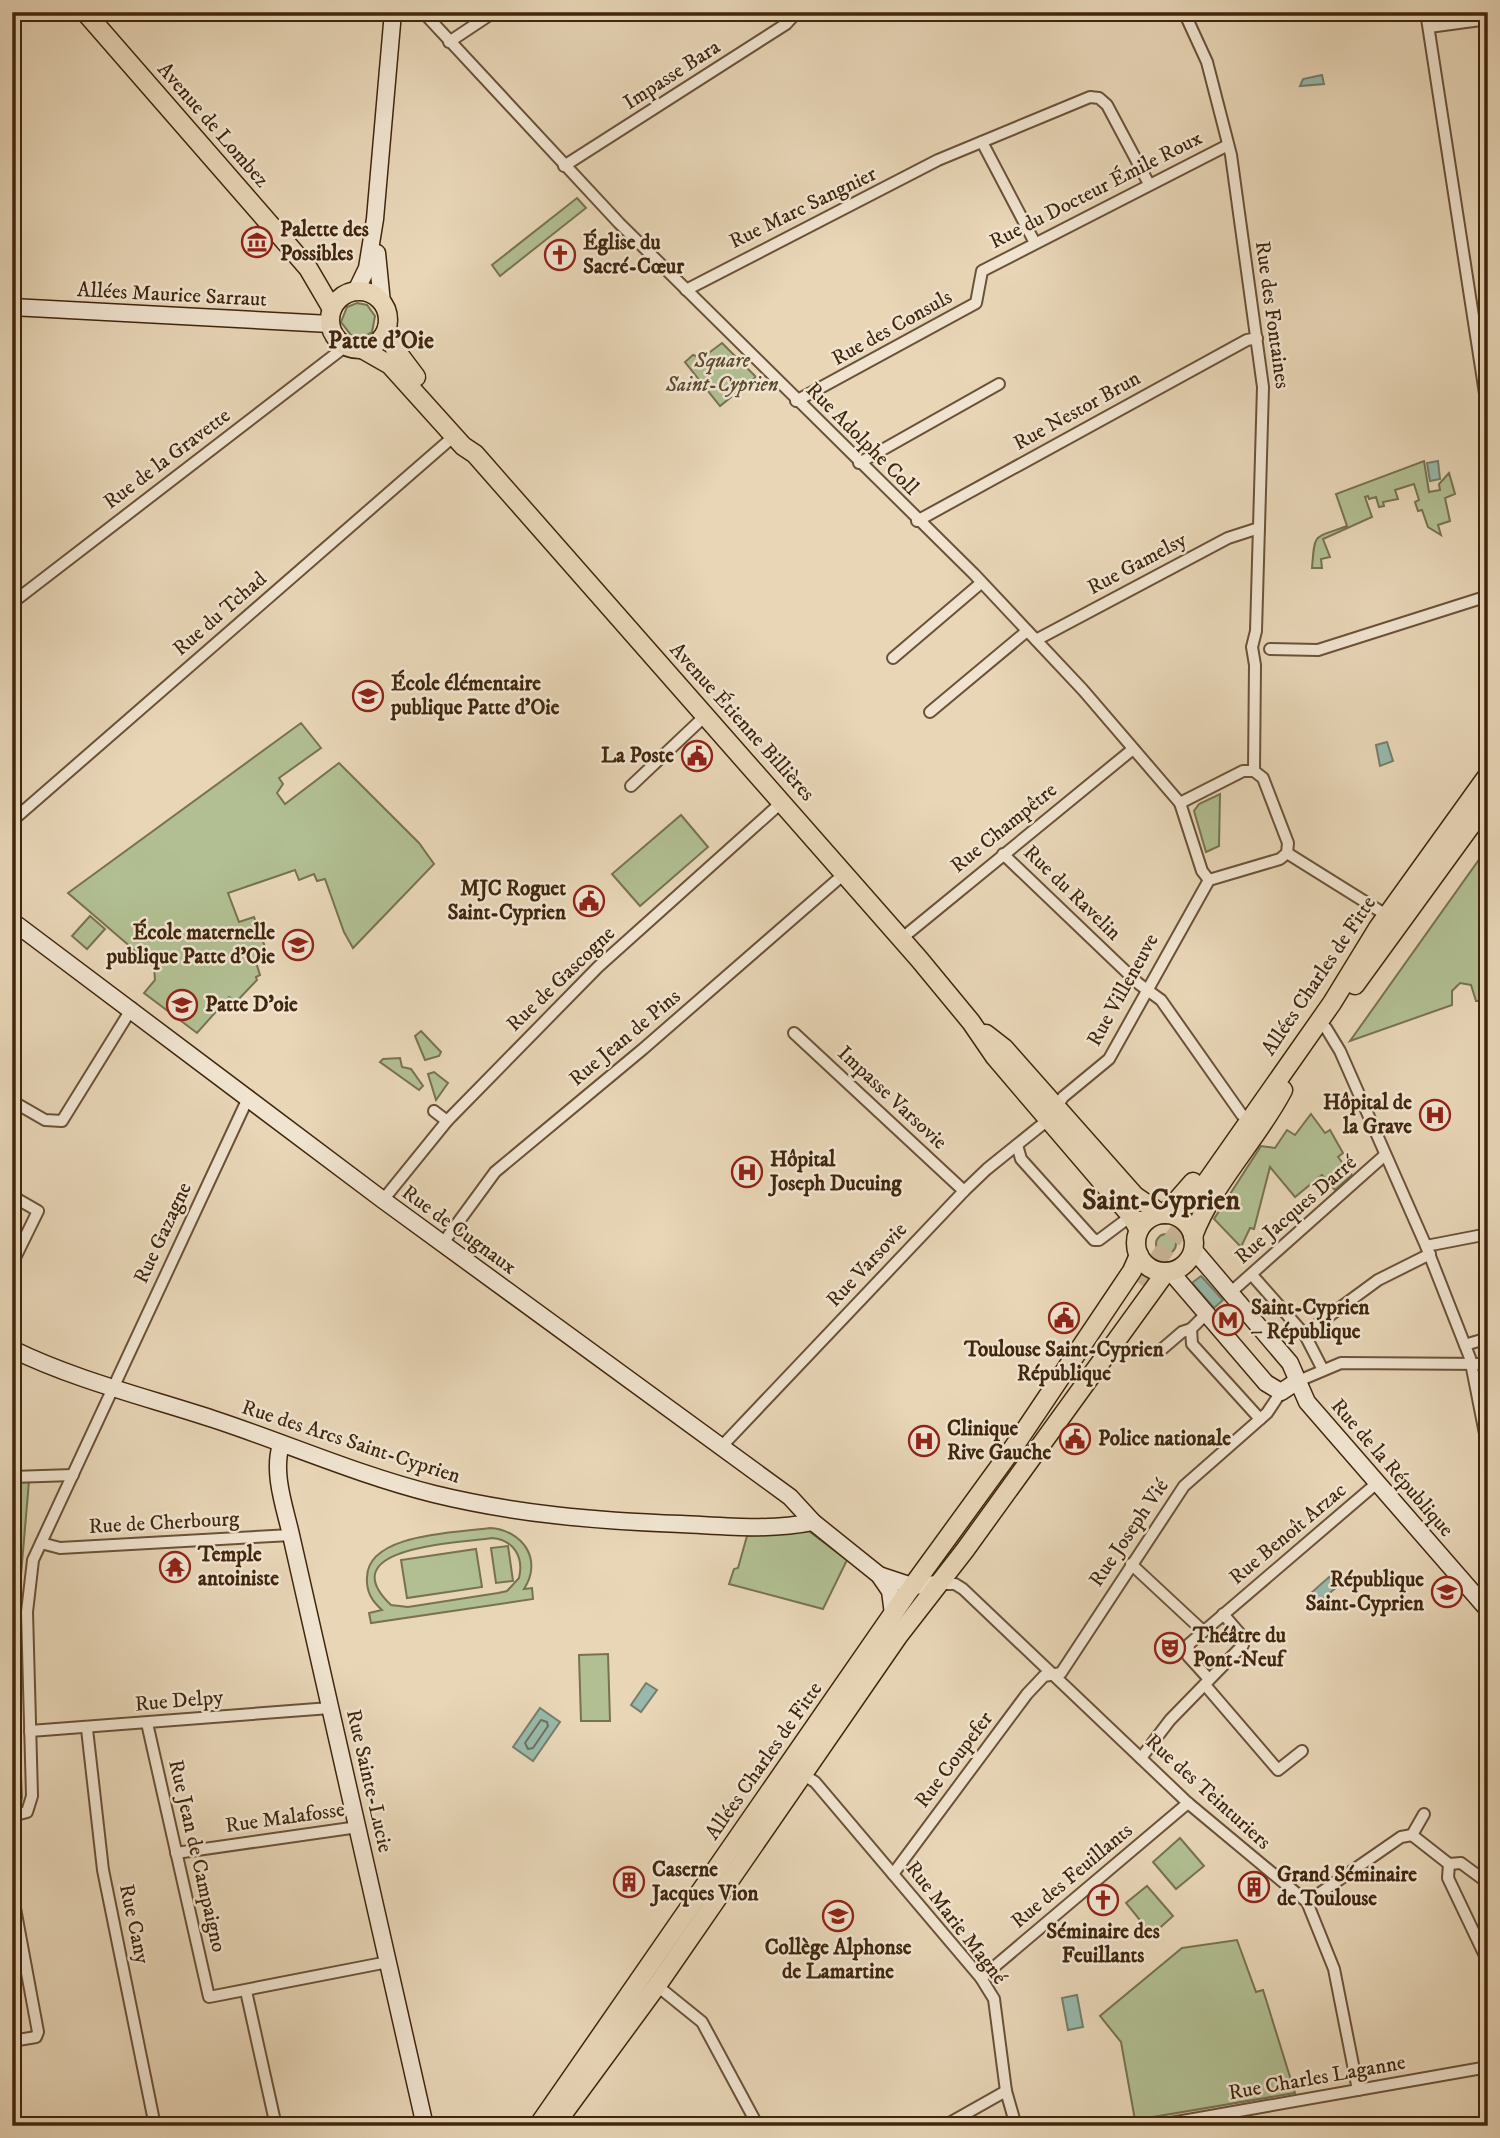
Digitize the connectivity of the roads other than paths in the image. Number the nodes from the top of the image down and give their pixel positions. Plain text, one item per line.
1 (85, 12) edge
2 (393, 12) edge
3 (494, 12) edge
4 (797, 12) edge
5 (1184, 12) edge
6 (1426, 12) edge
7 (423, 13) edge
8 (1488, 19) edge
9 (1429, 27) junction
10 (449, 42) junction
11 (982, 142) junction
12 (1228, 145) junction
13 (564, 166) junction
14 (1149, 184) junction
15 (375, 219) junction
16 (1035, 243) junction
17 (308, 268) junction
18 (982, 271) joint
19 (686, 290) junction
20 (354, 291) junction
21 (382, 303) junction
22 (12, 307) edge
23 (331, 317) junction
24 (387, 328) junction
25 (1257, 338) junction
26 (354, 347) junction
27 (999, 384) dead end
28 (796, 401) junction
29 (1488, 414) edge
30 (453, 437) junction
31 (475, 454) junction
32 (859, 463) junction
33 (917, 521) junction
34 (1259, 528) junction
35 (981, 583) junction
36 (1488, 596) edge
37 (12, 603) edge
38 (1027, 631) junction
39 (1256, 631) junction
40 (1036, 640) junction
41 (1270, 649) junction
42 (893, 658) dead end
43 (1255, 665) junction
44 (930, 712) dead end
45 (706, 715) junction
46 (1133, 749) junction
47 (1254, 771) junction
48 (1488, 775) edge
49 (631, 786) dead end
50 (782, 802) junction
51 (1488, 802) edge
52 (1180, 803) junction
53 (12, 821) edge
54 (1287, 853) junction
55 (1003, 854) junction
56 (845, 874) junction
57 (1209, 880) junction
58 (1393, 919) junction
59 (12, 921) edge
60 (901, 939) junction
61 (1358, 960) junction
62 (1146, 988) junction
63 (132, 1009) junction
64 (1326, 1028) junction
65 (794, 1033) dead end
66 (1283, 1090) junction
67 (249, 1096) junction
68 (12, 1101) edge
69 (434, 1111) dead end
70 (1053, 1113) junction
71 (1242, 1115) junction
72 (447, 1121) junction
73 (1017, 1146) junction
74 (1385, 1155) junction
75 (964, 1191) junction
76 (12, 1196) edge
77 (383, 1200) junction
78 (1149, 1218) junction
79 (1488, 1234) edge
80 (1193, 1242) junction
81 (443, 1243) junction
82 (1428, 1250) junction
83 (15, 1251) edge
84 (1139, 1255) junction
85 (12, 1264) edge
86 (1168, 1271) junction
87 (1252, 1275) junction
88 (1230, 1293) junction
89 (1206, 1314) junction
90 (1314, 1327) dead end
91 (1191, 1329) junction
92 (1488, 1338) edge
93 (1465, 1345) junction
94 (12, 1349) edge
95 (1161, 1350) dead end
96 (1471, 1364) junction
97 (1488, 1364) edge
98 (1323, 1370) junction
99 (1296, 1382) junction
100 (113, 1386) junction
101 (1281, 1392) junction
102 (1260, 1419) junction
103 (1029, 1424) junction
104 (281, 1446) junction
105 (722, 1446) junction
106 (1488, 1449) edge
107 (73, 1475) junction
108 (12, 1478) edge
109 (1377, 1483) junction
110 (813, 1522) junction
111 (978, 1531) junction
112 (291, 1535) junction
113 (41, 1543) junction
114 (1131, 1564) junction
115 (880, 1575) junction
116 (943, 1578) junction
117 (912, 1586) junction
118 (1488, 1611) edge
119 (893, 1614) junction
120 (1223, 1615) junction
121 (1203, 1631) junction
122 (1051, 1674) junction
123 (1206, 1682) junction
124 (330, 1708) junction
125 (147, 1723) junction
126 (87, 1729) junction
127 (30, 1731) junction
128 (1302, 1751) dead end
129 (1141, 1758) junction
130 (804, 1774) junction
131 (1188, 1803) junction
132 (1424, 1814) dead end
133 (12, 1816) edge
134 (358, 1828) junction
135 (1412, 1835) junction
136 (176, 1853) junction
137 (1449, 1864) junction
138 (893, 1874) junction
139 (1488, 1883) edge
140 (12, 1892) edge
141 (1307, 1902) junction
142 (388, 1962) junction
143 (1488, 1962) edge
144 (648, 1966) junction
145 (981, 1978) junction
146 (656, 1987) junction
147 (246, 1991) junction
148 (12, 2041) edge
149 (1488, 2067) edge
150 (1358, 2090) junction
151 (1006, 2091) junction
152 (155, 2126) edge
153 (276, 2126) edge
154 (425, 2126) edge
155 (538, 2126) edge
156 (554, 2126) edge
157 (758, 2126) edge
158 (944, 2126) edge
159 (1016, 2126) edge
160 (1154, 2126) edge

1 - 17 main road, Avenue de Lombez
2 - 15 street
3 - 10 street
4 - 13 street, Impasse Bara
5 - 12 street, Rue des Fontaines
6 - 9 street
7 - 10 street, Rue Adolphe Coll
8 - 9 street
9 - 29 street
10 - 13 street, Rue Adolphe Coll
11 - 14 street, Rue Marc Sangnier
11 - 16 street
11 - 19 street, Rue Marc Sangnier
12 - 14 street, Rue du Docteur Émile Roux
12 - 25 street, Rue des Fontaines
13 - 19 street, Rue Adolphe Coll
14 - 16 street, Rue du Docteur Émile Roux
15 - 20 street
15 - 21 street
16 - 18 street, Rue du Docteur Émile Roux
17 - 20 main road, Avenue de Lombez
17 - 23 main road, Avenue de Lombez
18 - 28 street, Rue des Consuls
19 - 28 street, Rue Adolphe Coll
20 - 21 main road
20 - 23 main road
21 - 24 main road
22 - 23 street, Allées Maurice Sarraut
23 - 26 main road
24 - 26 main road
24 - 31 main road, Avenue Étienne Billières
25 - 33 street, Rue Nestor Brun
25 - 34 street, Rue des Fontaines
26 - 30 main road, Avenue Étienne Billières
26 - 37 street, Rue de la Gravette
27 - 32 street
28 - 32 street, Rue Adolphe Coll
30 - 31 main road, Avenue Étienne Billières
30 - 53 street, Rue du Tchad
31 - 45 main road, Avenue Étienne Billières
32 - 33 street, Rue Adolphe Coll
33 - 35 street, Rue Adolphe Coll
34 - 39 street, Rue des Fontaines
34 - 40 street, Rue Gamelsy
35 - 38 street, Rue Adolphe Coll
35 - 42 street
36 - 41 street
38 - 40 street, Rue Adolphe Coll
38 - 44 street
39 - 41 street
39 - 43 street, Rue des Fontaines
40 - 46 street, Rue Adolphe Coll
41 - 43 street
43 - 47 street, Rue des Fontaines
45 - 49 street
45 - 50 main road, Avenue Étienne Billières
46 - 52 street, Rue Adolphe Coll
46 - 55 street, Rue Champêtre
47 - 52 street
47 - 54 street
48 - 58 main road, Allées Charles de Fitte
50 - 56 main road, Avenue Étienne Billières
50 - 72 street, Rue de Gascogne
51 - 58 main road, Allées Charles de Fitte
52 - 57 street
54 - 57 street
54 - 58 street
55 - 60 street, Rue Champêtre
55 - 62 street, Rue du Ravelin
56 - 60 main road, Avenue Étienne Billières
56 - 81 street, Rue Jean de Pins
57 - 62 street, Rue Villeneuve
58 - 61 main road, Allées Charles de Fitte
58 - 64 main road, Allées Charles de Fitte
59 - 63 street, Rue de Cugnaux
60 - 70 main road, Avenue Étienne Billières
61 - 66 main road, Allées Charles de Fitte
61 - 71 main road
62 - 70 street, Rue Villeneuve
62 - 71 street, Rue du Ravelin
63 - 67 street, Rue de Cugnaux
63 - 68 street
64 - 66 main road, Allées Charles de Fitte
64 - 74 street
65 - 75 street, Impasse Varsovie
66 - 80 main road
67 - 77 street, Rue de Cugnaux
67 - 100 street, Rue Gazagne
69 - 72 street
70 - 73 street, Rue Varsovie
70 - 78 main road, Avenue Étienne Billières
70 - 78 main road, Avenue Étienne Billières
71 - 78 main road
72 - 77 street, Rue de Gascogne
73 - 75 street, Rue Varsovie
73 - 78 street
74 - 82 street
74 - 87 street, Rue Jacques Darré
75 - 105 street, Rue Varsovie
76 - 83 street
77 - 81 street, Rue de Cugnaux
78 - 80 main road
78 - 84 main road
79 - 82 street
80 - 86 main road
80 - 88 street, Rue de la République
81 - 105 street, Rue de Cugnaux
82 - 90 street
82 - 93 street
83 - 85 street
84 - 86 main road
84 - 103 main road, Allées Charles de Fitte
86 - 89 street
86 - 111 main road, Allées Charles de Fitte
87 - 88 street, Rue Jacques Darré
87 - 98 street
88 - 99 street, Rue de la République
89 - 91 street
89 - 101 street
91 - 95 street
91 - 102 street
92 - 93 street
93 - 96 street
94 - 100 street, Rue des Arcs Saint-Cyprien
96 - 97 street
96 - 98 street
96 - 106 street
98 - 99 street
99 - 101 street
99 - 109 street, Rue de la République
100 - 104 street, Rue des Arcs Saint-Cyprien
100 - 107 street, Rue Gazagne
101 - 102 street, Rue Joseph Vié
102 - 114 street, Rue Joseph Vié
103 - 111 main road, Allées Charles de Fitte
103 - 117 main road, Allées Charles de Fitte
104 - 110 street, Rue des Arcs Saint-Cyprien
104 - 112 street, Rue Sainte-Lucie
105 - 110 street, Rue de Cugnaux
107 - 108 street
107 - 113 street, Rue Gazagne
109 - 118 street, Rue de la République
109 - 120 street, Rue Benoît Arzac
110 - 115 street, Rue de Cugnaux
111 - 116 main road, Allées Charles de Fitte
112 - 113 street, Rue de Cherbourg
112 - 124 street, Rue Sainte-Lucie
113 - 127 street, Rue Gazagne
114 - 121 street
114 - 122 street, Rue Joseph Vié
115 - 117 street, Rue de Cugnaux
115 - 119 street
116 - 117 street
116 - 122 street, Rue des Teinturiers
116 - 130 main road, Allées Charles de Fitte
117 - 119 main road, Allées Charles de Fitte
119 - 144 main road, Allées Charles de Fitte
120 - 121 street, Rue Benoît Arzac
120 - 123 street
121 - 123 street
122 - 129 street, Rue des Teinturiers
122 - 138 street, Rue Coupefer
123 - 128 street
123 - 129 street
124 - 125 street, Rue Delpy
124 - 134 street, Rue Sainte-Lucie
125 - 126 street, Rue Delpy
125 - 136 street, Rue Jean de Campaigno
126 - 127 street, Rue Delpy
126 - 152 street, Rue Cany
127 - 133 street, Rue Gazagne
129 - 131 street, Rue des Teinturiers
130 - 138 street, Rue Marie Magné
130 - 146 main road, Allées Charles de Fitte
131 - 141 street, Rue des Teinturiers
131 - 145 street, Rue des Feuillants
132 - 135 street
134 - 136 street, Rue Malafosse
134 - 142 street, Rue Sainte-Lucie
135 - 137 street
135 - 141 street
136 - 147 street, Rue Jean de Campaigno
137 - 139 street
137 - 143 street
138 - 145 street, Rue Marie Magné
140 - 148 street
141 - 150 street, Rue des Teinturiers
142 - 147 street
142 - 154 street, Rue Sainte-Lucie
144 - 146 street
144 - 155 main road, Allées Charles de Fitte
145 - 151 street, Rue Marie Magné
146 - 156 main road, Allées Charles de Fitte
146 - 157 street
147 - 153 street
149 - 150 street, Rue Charles Laganne
150 - 160 street, Rue Charles Laganne
151 - 158 street
151 - 159 street, Rue Marie Magné

